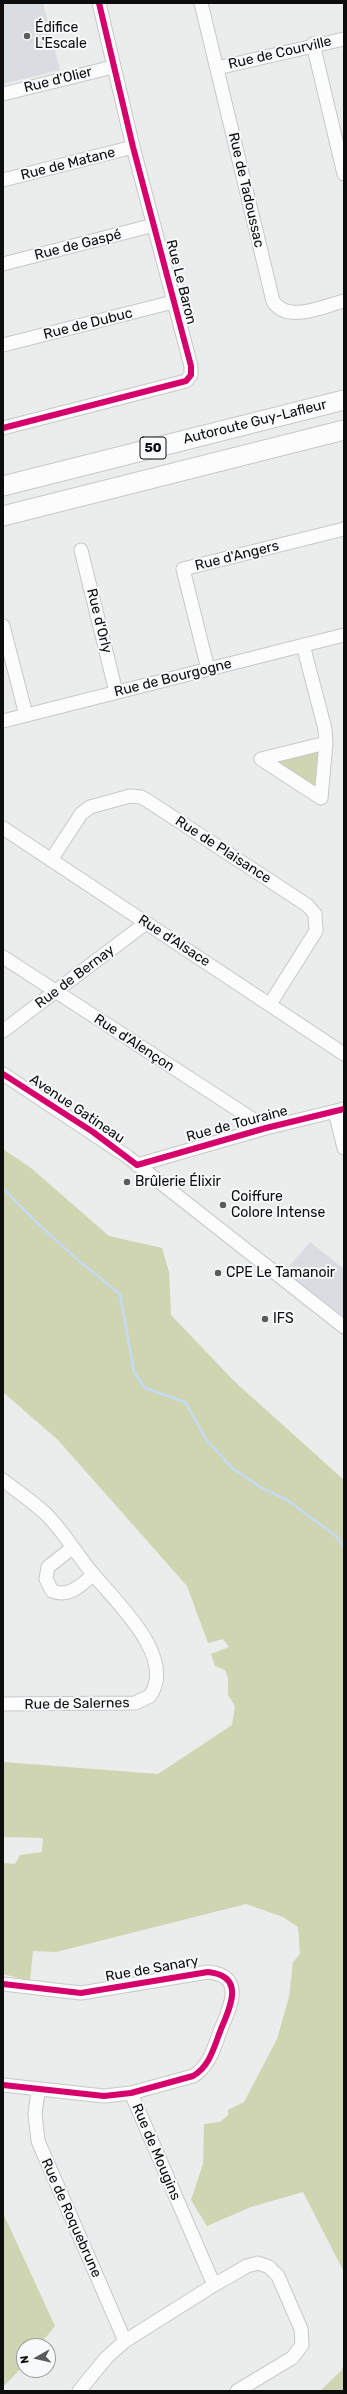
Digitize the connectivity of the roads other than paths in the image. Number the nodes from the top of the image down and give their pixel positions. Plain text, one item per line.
1 (99, 3) edge
2 (201, 3) edge
3 (344, 39) edge
4 (313, 44) junction
5 (113, 66) junction
6 (217, 68) junction
7 (3, 94) edge
8 (133, 147) junction
9 (344, 174) edge
10 (3, 180) edge
11 (154, 226) junction
12 (3, 264) edge
13 (344, 301) edge
14 (173, 302) junction
15 (3, 345) edge
16 (344, 400) edge
17 (3, 428) edge
18 (344, 430) edge
19 (3, 486) edge
20 (3, 516) edge
21 (344, 529) edge
22 (81, 550) dead end
23 (3, 626) edge
24 (344, 634) edge
25 (303, 645) junction
26 (208, 669) junction
27 (116, 692) junction
28 (26, 716) junction
29 (3, 721) edge
30 (326, 743) junction
31 (3, 828) edge
32 (52, 860) junction
33 (146, 923) junction
34 (3, 956) edge
35 (56, 992) junction
36 (270, 1004) junction
37 (3, 1032) edge
38 (344, 1054) edge
39 (3, 1074) edge
40 (339, 1111) edge
41 (266, 1128) junction
42 (344, 1148) edge
43 (137, 1165) junction
44 (344, 1327) edge
45 (3, 1480) edge
46 (72, 1548) junction
47 (93, 1575) junction
48 (3, 1704) edge
49 (3, 1984) edge
50 (3, 2085) edge
51 (38, 2091) junction
52 (131, 2093) junction
53 (214, 2285) junction
54 (125, 2341) junction
55 (79, 2391) edge
56 (237, 2391) edge

1 - 5 street, Rue Le Baron
2 - 6 street, Rue de Tadoussac
3 - 4 street, Rue de Courville
4 - 6 street, Rue de Courville
4 - 9 street
5 - 7 street, Rue d'Olier
5 - 8 street, Rue Le Baron
6 - 13 street, Rue de Tadoussac
8 - 10 street, Rue de Matane
8 - 11 street, Rue Le Baron
11 - 12 street, Rue de Gaspé
11 - 14 street, Rue Le Baron
14 - 15 street, Rue de Dubuc
14 - 17 street, Rue Le Baron
16 - 19 highway, Autoroute Guy-Lafleur / 50
18 - 20 highway, 50
21 - 26 street, Rue d'Angers
22 - 27 street, Rue d'Orly
23 - 28 street
24 - 25 street, Rue de Bourgogne
25 - 26 street, Rue de Bourgogne
25 - 30 street
26 - 27 street, Rue de Bourgogne
27 - 28 street, Rue de Bourgogne
28 - 29 street, Rue de Bourgogne
30 - 30 street
31 - 32 street, Rue d'Alsace
32 - 33 street, Rue d'Alsace
32 - 36 street, Rue de Plaisance
33 - 35 street, Rue de Bernay
33 - 36 street, Rue d'Alsace
34 - 35 street, Rue d'Alençon
35 - 37 street, Rue de Bernay
35 - 41 street, Rue d'Alençon
36 - 38 street, Rue d'Alsace
39 - 43 street, Avenue Gatineau
40 - 41 street, Rue de Touraine
40 - 42 street
41 - 43 street, Rue de Touraine
43 - 44 street, Avenue Gatineau
45 - 46 street, Rue de Salernes
46 - 47 street, Rue de Salernes
46 - 47 street
47 - 48 street, Rue de Salernes
49 - 52 street, Rue de Sanary
50 - 51 street, Rue de Mougins
51 - 52 street, Rue de Mougins
51 - 54 street, Rue de Roquebrune
52 - 53 street, Rue de Mougins
53 - 54 street
53 - 56 street
54 - 55 street

